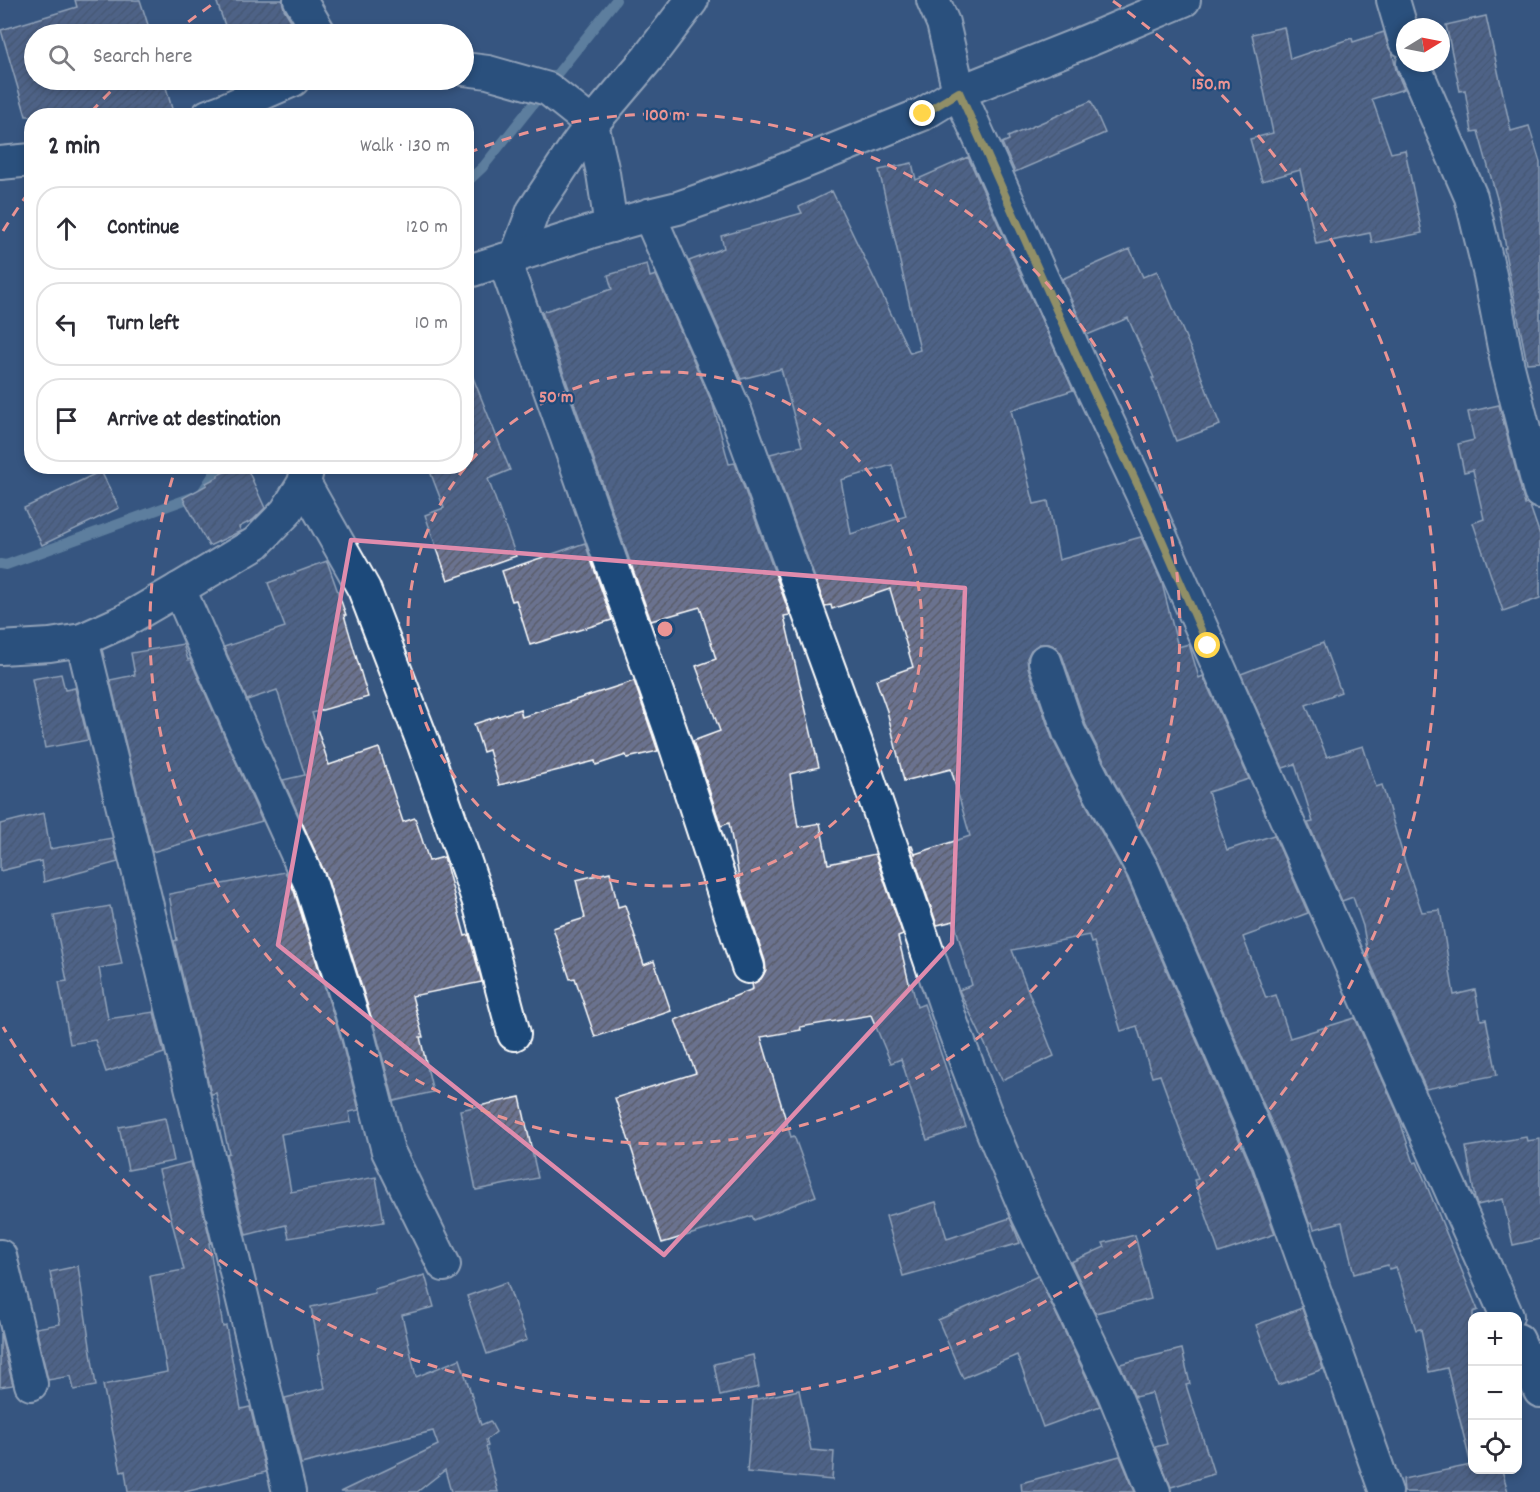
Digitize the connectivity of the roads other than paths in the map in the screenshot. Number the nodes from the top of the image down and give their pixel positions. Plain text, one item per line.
1 (300, 0) edge
2 (692, 0) edge
3 (1184, 0) edge
4 (1393, 0) edge
5 (934, 6) edge
6 (1398, 18) edge
7 (314, 24) edge
8 (474, 70) edge
9 (1417, 72) edge
10 (270, 90) edge
11 (959, 92) junction
12 (229, 108) edge
13 (592, 124) junction
14 (24, 161) edge
15 (0, 163) edge
16 (649, 215) junction
17 (611, 226) junction
18 (510, 259) junction
19 (474, 270) edge
20 (306, 475) edge
21 (1540, 492) edge
22 (180, 589) junction
23 (82, 640) junction
24 (0, 648) edge
25 (1045, 661) dead end
26 (748, 967) dead end
27 (514, 1034) dead end
28 (0, 1256) edge
29 (444, 1265) dead end
30 (1505, 1312) edge
31 (1522, 1349) edge
32 (31, 1384) dead end
33 (1540, 1392) edge
34 (289, 1492) edge
35 (1154, 1492) edge
36 (1386, 1492) edge

1 - 7 street
2 - 13 street
3 - 11 street
4 - 6 street
5 - 11 street
8 - 13 street
9 - 21 street
10 - 12 street
11 - 16 street
11 - 30 street
13 - 17 street
13 - 18 street
14 - 15 street
16 - 17 street
16 - 35 street
17 - 18 street
18 - 19 street
18 - 26 street
20 - 22 street
20 - 27 street
22 - 23 street
22 - 29 street
23 - 24 street
23 - 34 street
25 - 36 street
28 - 32 street
31 - 33 street

